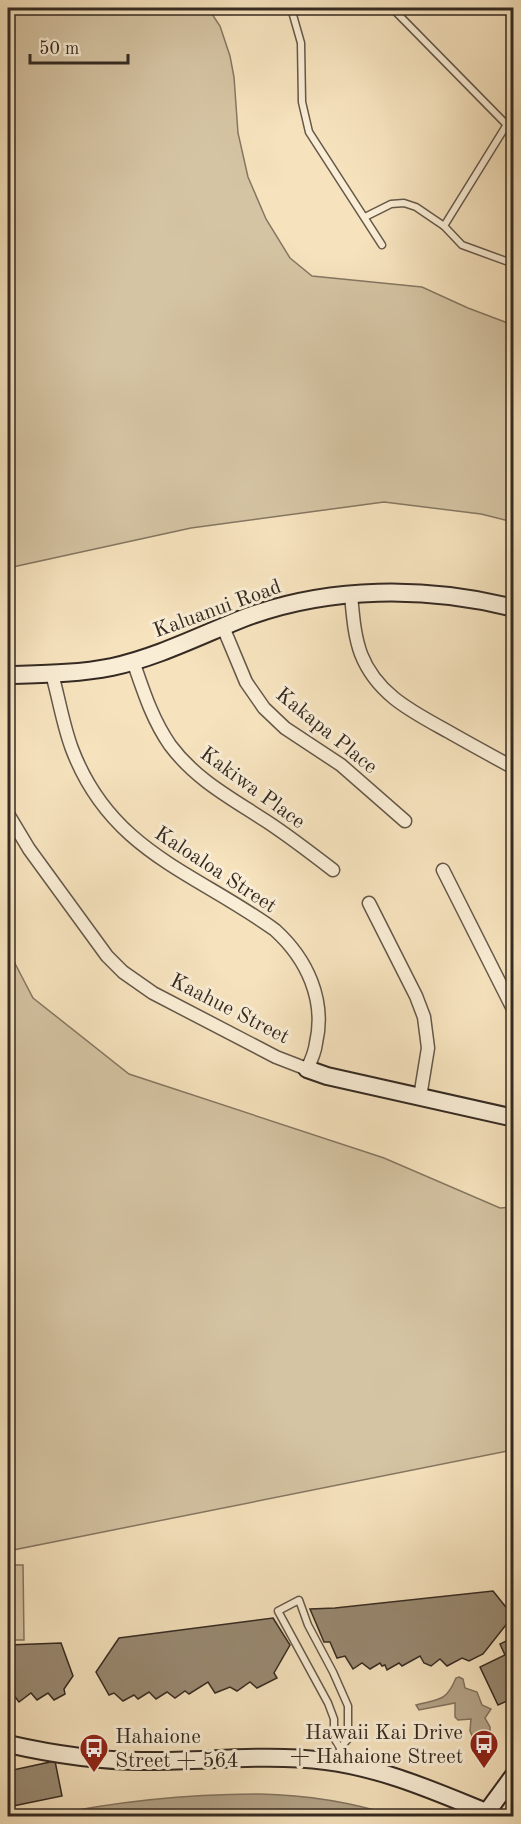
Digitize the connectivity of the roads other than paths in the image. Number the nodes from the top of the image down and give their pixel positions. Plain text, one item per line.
1 (291, 8) edge
2 (392, 8) edge
3 (513, 113) edge
4 (507, 124) junction
5 (513, 128) edge
6 (365, 217) junction
7 (444, 226) junction
8 (382, 245) dead end
9 (513, 264) edge
10 (351, 595) junction
11 (513, 608) edge
12 (223, 627) junction
13 (133, 661) junction
14 (52, 674) junction
15 (8, 675) edge
16 (513, 768) edge
17 (8, 814) edge
18 (405, 821) dead end
19 (333, 870) dead end
20 (443, 870) dead end
21 (369, 903) dead end
22 (513, 1011) edge
23 (308, 1069) junction
24 (420, 1097) junction
25 (513, 1118) edge
26 (8, 1744) edge
27 (339, 1755) junction
28 (513, 1775) edge
29 (485, 1814) edge

1 - 6 lane
2 - 4 lane
3 - 4 lane
4 - 5 lane
4 - 7 lane
6 - 7 lane
6 - 8 lane
7 - 9 lane
10 - 11 street, Kaluanui Road
10 - 12 street, Kaluanui Road
10 - 16 street
12 - 13 street, Kaluanui Road
12 - 18 street, Kakapa Place
13 - 14 street, Kaluanui Road
13 - 19 street, Kakiwa Place
14 - 15 street, Kaluanui Road
14 - 23 street, Kaloaloa Street
17 - 23 street, Kaahue Street
20 - 22 street
21 - 24 street
23 - 24 street, Kaahue Street
24 - 25 street, Kaahue Street
26 - 27 street
27 - 27 lane
27 - 29 street
28 - 29 street

